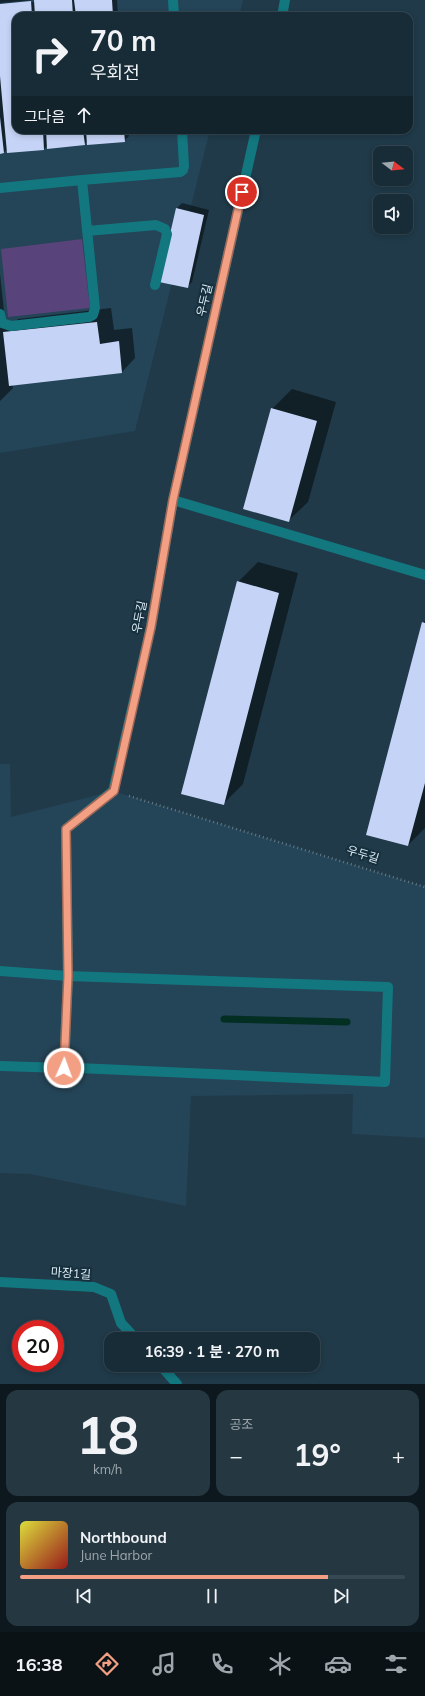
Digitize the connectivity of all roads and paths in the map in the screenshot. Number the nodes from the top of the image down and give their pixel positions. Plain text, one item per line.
1 (173, 0) edge
2 (285, 0) edge
3 (174, 12) edge
4 (283, 12) edge
5 (182, 134) edge
6 (255, 134) edge
7 (82, 180) junction
8 (0, 188) edge
9 (87, 231) junction
10 (154, 285) dead end
11 (0, 314) edge
12 (173, 500) junction
13 (425, 575) edge
14 (114, 791) junction
15 (425, 887) edge
16 (0, 971) edge
17 (68, 976) junction
18 (0, 1066) edge
19 (56, 1067) junction
20 (0, 1282) edge
21 (129, 1332) edge
22 (166, 1372) edge
23 (177, 1384) edge

1 - 3 street
2 - 4 street
5 - 7 street
6 - 12 street, 우두길
7 - 8 street
7 - 9 street
9 - 10 street
9 - 11 street
12 - 13 street
12 - 14 street, 우두길
14 - 15 path, 우두길
14 - 17 street
16 - 17 street
17 - 19 street
17 - 19 street
18 - 19 street
20 - 21 street, 마장1길
22 - 23 street

